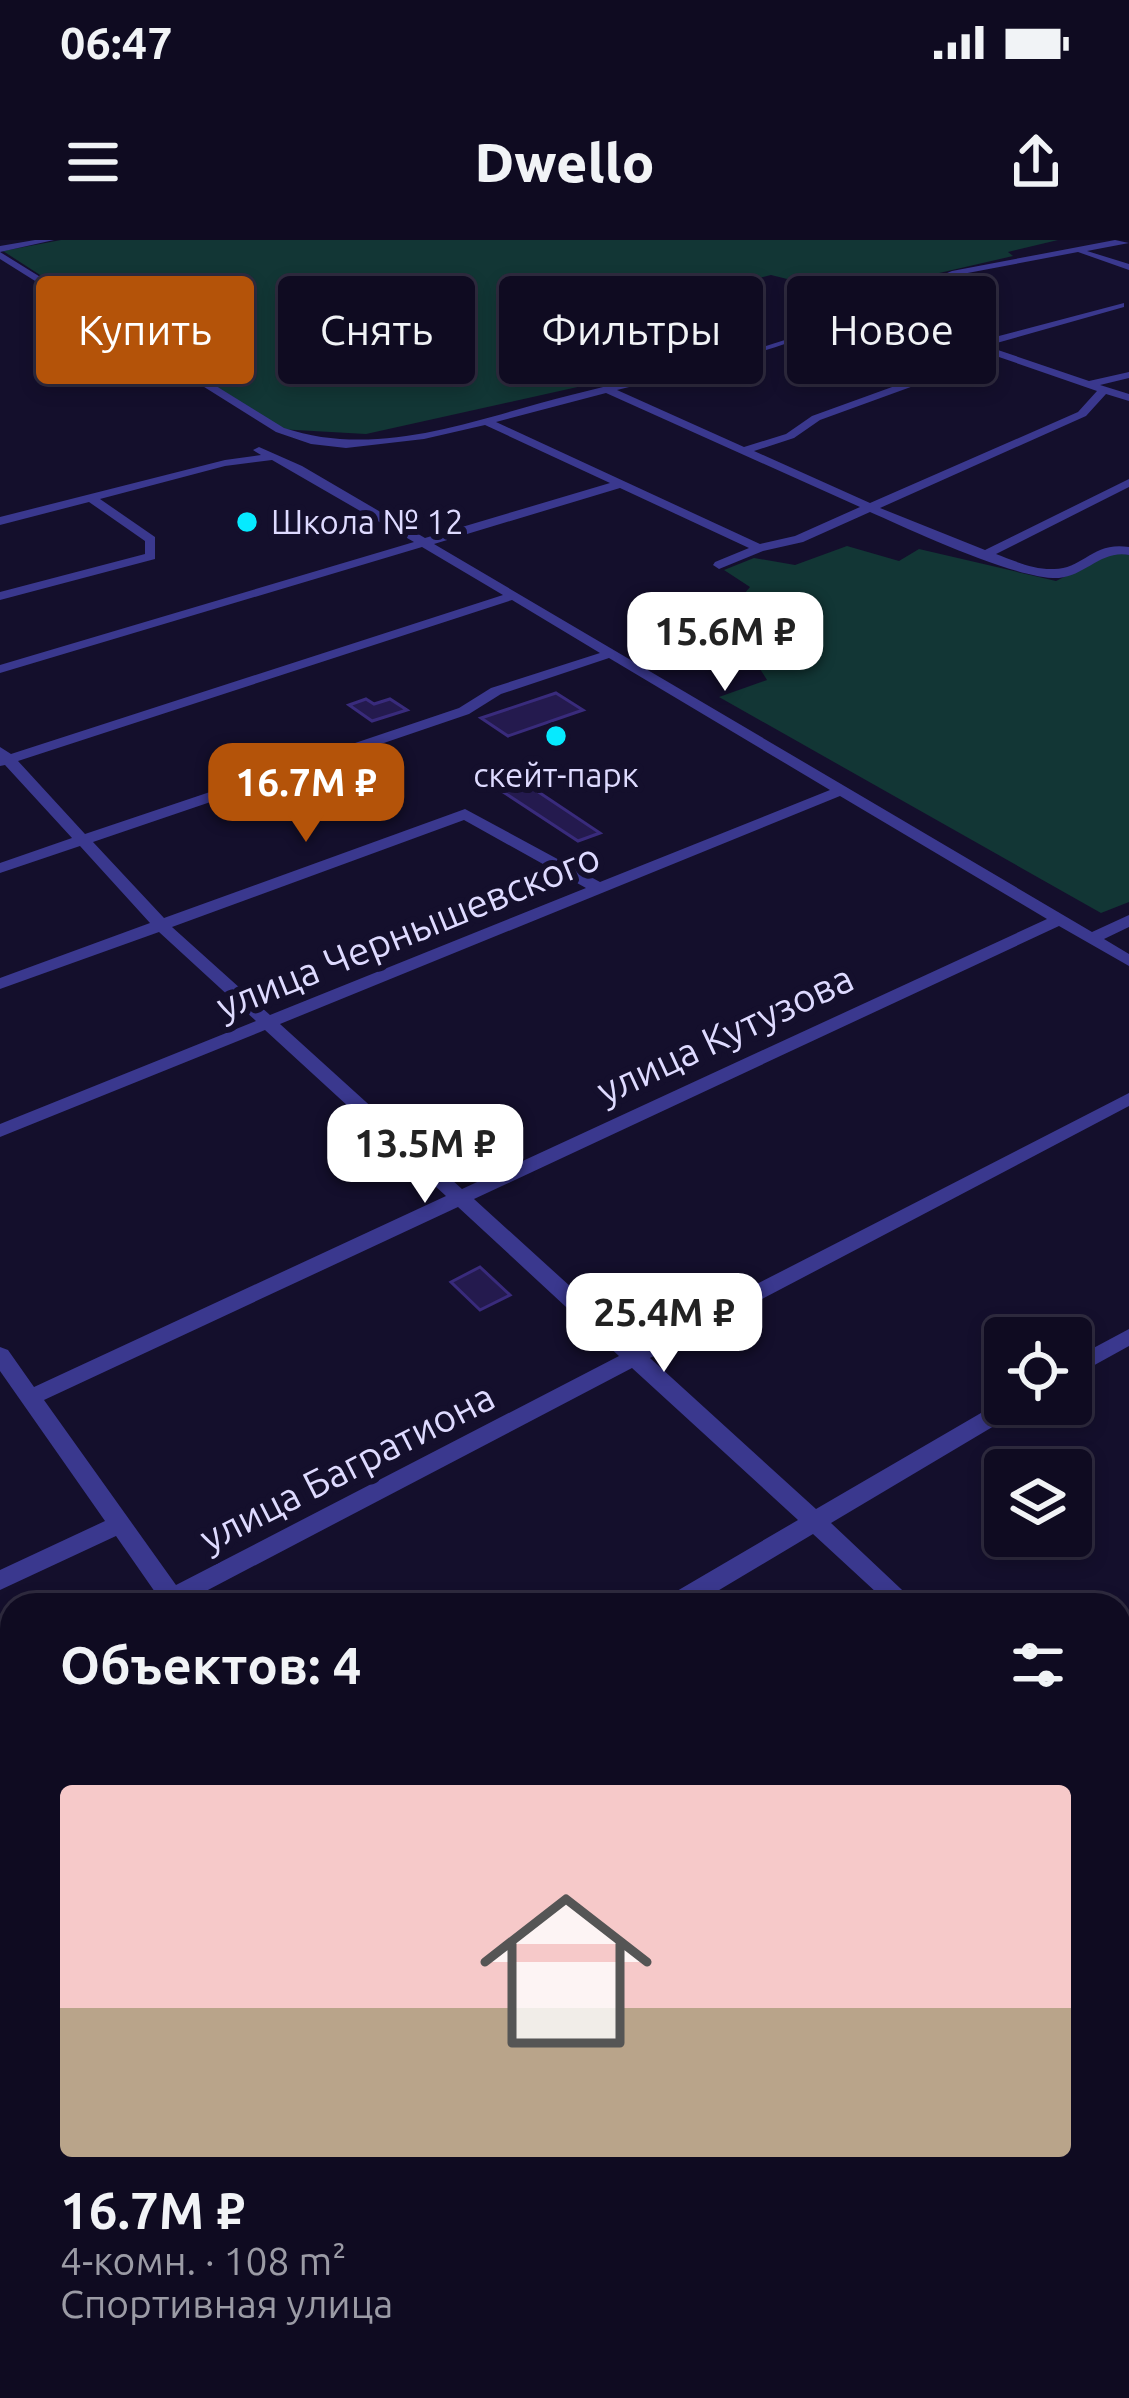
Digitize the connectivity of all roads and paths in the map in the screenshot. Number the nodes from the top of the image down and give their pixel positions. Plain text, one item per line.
1 (50, 240) edge
2 (1129, 240) edge
3 (1090, 250) junction
4 (1129, 251) edge
5 (0, 252) edge
6 (1113, 257) junction
7 (1129, 267) edge
8 (950, 276) edge
9 (1121, 305) dead end
10 (996, 340) edge
11 (787, 341) edge
12 (998, 352) joint
13 (1129, 375) edge
14 (1090, 384) junction
15 (607, 389) junction
16 (1104, 390) junction
17 (1129, 398) edge
18 (483, 420) junction
19 (276, 435) junction
20 (259, 450) junction
21 (746, 450) junction
22 (302, 451) junction
23 (274, 457) junction
24 (246, 458) junction
25 (1129, 482) edge
26 (624, 483) junction
27 (91, 498) junction
28 (873, 508) junction
29 (0, 521) edge
30 (424, 544) junction
31 (759, 548) junction
32 (1129, 551) edge
33 (989, 553) junction
34 (718, 565) dead end
35 (0, 596) edge
36 (513, 596) junction
37 (609, 654) junction
38 (0, 669) edge
39 (2, 758) edge
40 (840, 791) junction
41 (79, 841) junction
42 (0, 868) edge
43 (598, 888) junction
44 (1059, 920) junction
45 (1129, 920) edge
46 (162, 926) junction
47 (1092, 939) junction
48 (1129, 961) edge
49 (0, 984) edge
50 (267, 1025) junction
51 (1129, 1099) edge
52 (0, 1131) edge
53 (456, 1197) junction
54 (1129, 1336) edge
55 (0, 1355) edge
56 (1092, 1358) edge
57 (633, 1359) junction
58 (29, 1398) junction
59 (984, 1421) edge
60 (814, 1520) junction
61 (118, 1525) junction
62 (0, 1581) edge
63 (169, 1593) edge
64 (190, 1593) edge
65 (694, 1593) edge
66 (893, 1593) edge

1 - 5 street
2 - 3 street
3 - 6 street
3 - 8 street
4 - 6 street
5 - 19 street
6 - 7 street
9 - 10 street
11 - 15 street
12 - 14 street
12 - 21 street
13 - 14 street
14 - 16 street
15 - 18 street
15 - 21 street
16 - 17 street
16 - 28 street
18 - 22 street
18 - 26 street
19 - 20 street
19 - 22 street
20 - 23 street
20 - 24 street
21 - 28 street
22 - 23 street
22 - 30 street
23 - 24 street
24 - 27 street
25 - 33 street
26 - 30 street
26 - 31 street
27 - 29 street
27 - 35 street
28 - 31 street
28 - 33 street
30 - 36 street
30 - 38 street
31 - 34 street
32 - 33 street
36 - 37 street
36 - 39 street
37 - 40 street
37 - 41 street
39 - 41 street
40 - 43 street, улица Чернышевского
40 - 44 street
41 - 42 street
41 - 46 street
43 - 46 street
43 - 50 street, улица Чернышевского
44 - 47 street
44 - 53 street, улица Кутузова
45 - 47 street
46 - 49 street
46 - 50 street
47 - 48 street
50 - 52 street, улица Чернышевского
50 - 53 street
51 - 57 street, улица Багратиона
53 - 57 street
53 - 58 street, улица Кутузова
54 - 56 street
55 - 58 street
57 - 60 street
57 - 64 street, улица Багратиона
58 - 61 street
59 - 60 street
60 - 65 street
60 - 66 street
61 - 62 street
61 - 63 street

